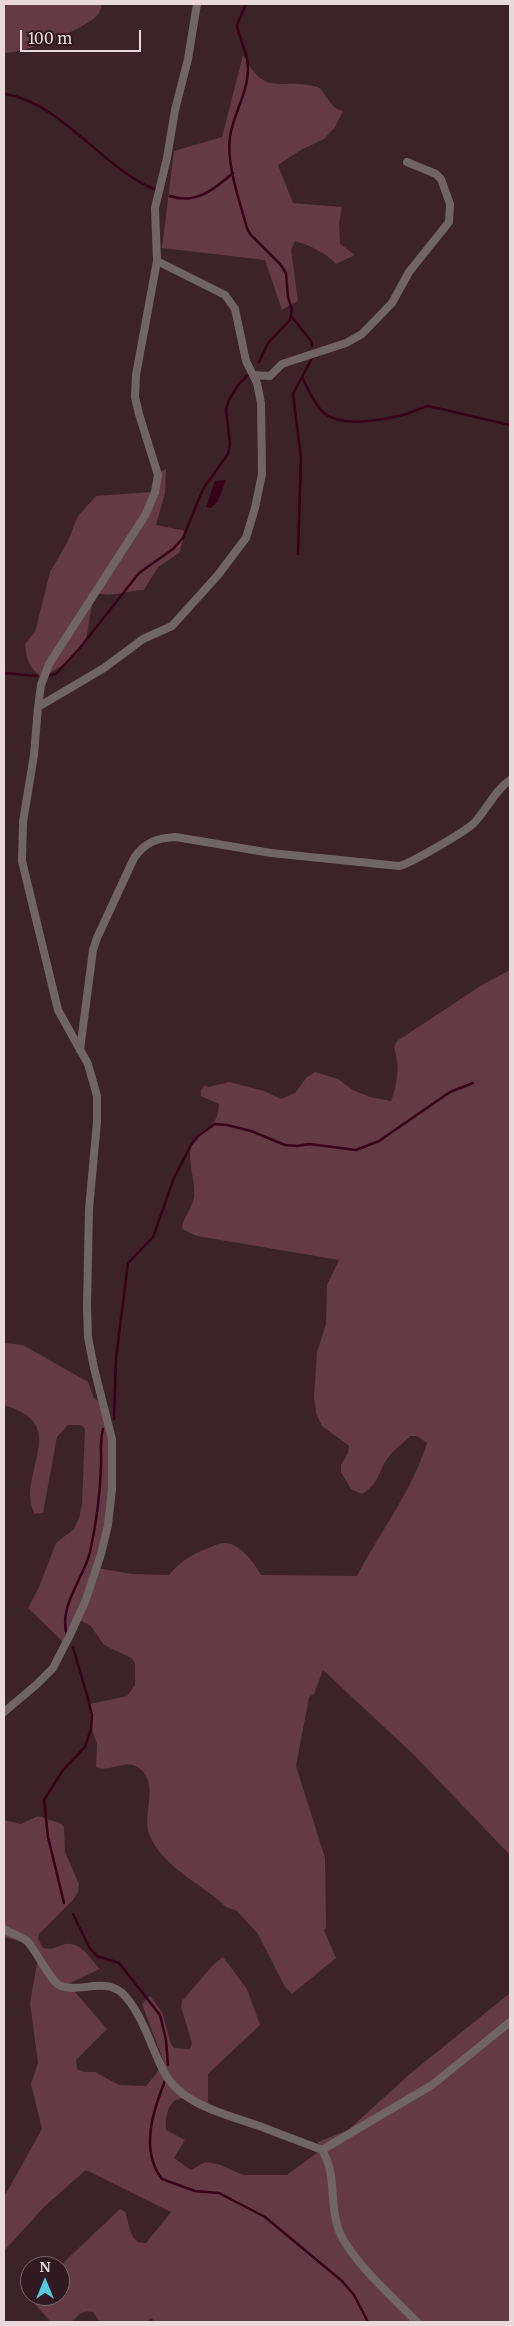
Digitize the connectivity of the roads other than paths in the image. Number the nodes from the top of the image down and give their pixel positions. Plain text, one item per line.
1 (197, 4) edge
2 (407, 162) dead end
3 (157, 261) junction
4 (253, 375) junction
5 (38, 707) junction
6 (510, 780) edge
7 (80, 1050) junction
8 (4, 1712) edge
9 (4, 1930) edge
10 (510, 2022) edge
11 (322, 2150) junction
12 (417, 2322) edge

1 - 3 street
2 - 4 street
3 - 4 street
3 - 5 street
4 - 5 street
5 - 7 street
6 - 7 street
7 - 8 street
9 - 11 street
10 - 11 street
11 - 12 street

